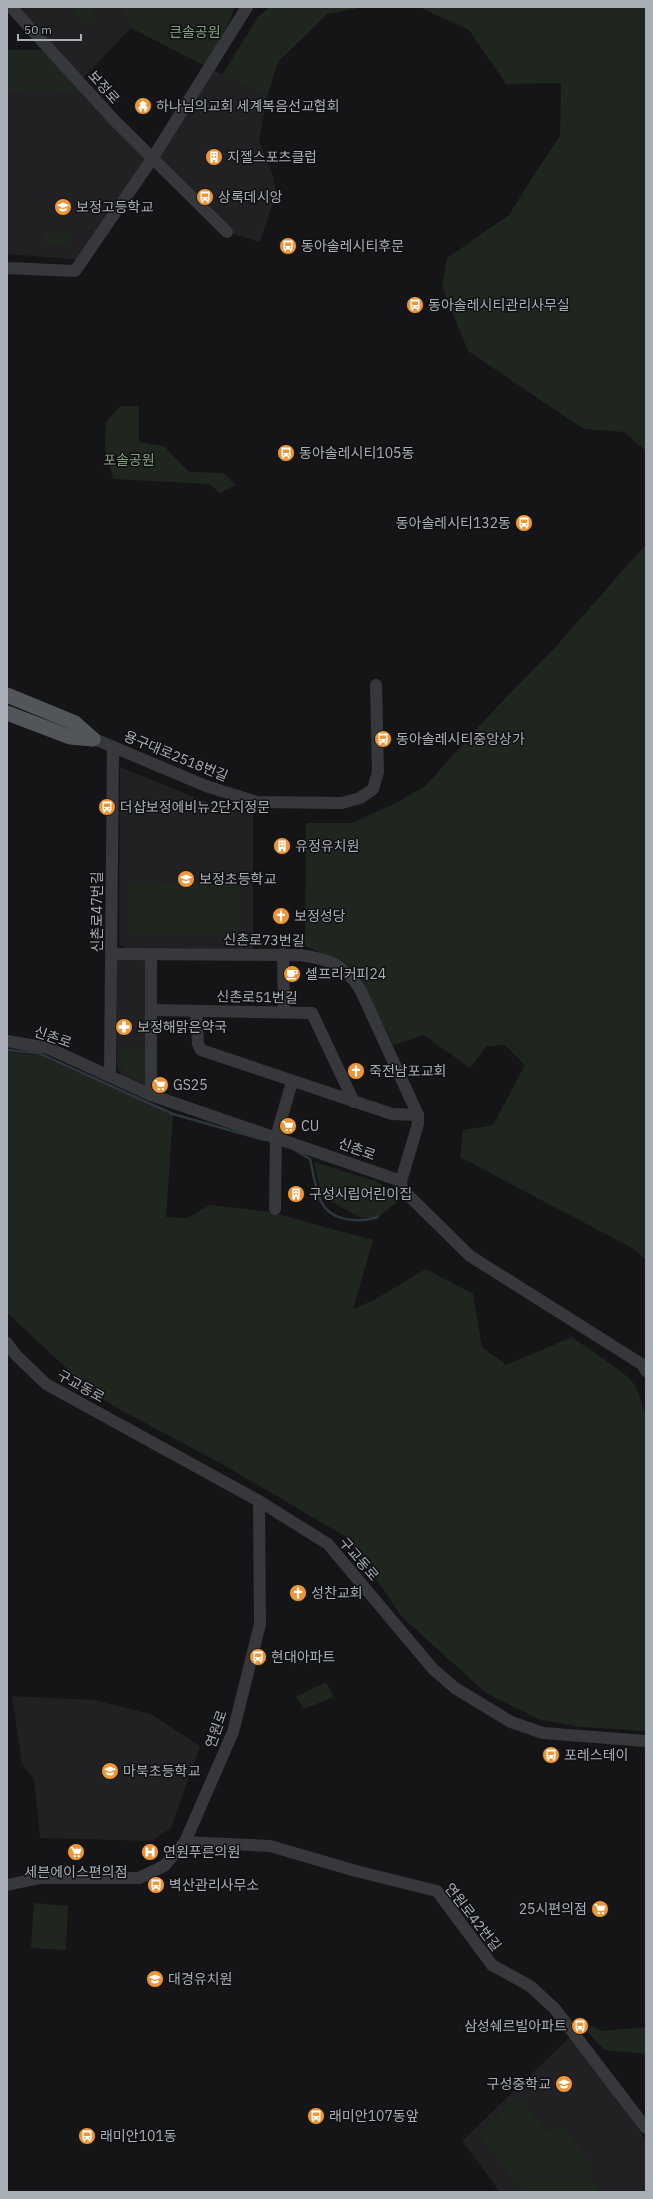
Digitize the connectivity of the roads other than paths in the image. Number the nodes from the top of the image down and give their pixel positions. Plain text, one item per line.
1 (11, 7) edge
2 (247, 7) edge
3 (152, 160) junction
4 (227, 232) dead end
5 (7, 268) edge
6 (376, 685) dead end
7 (7, 695) edge
8 (7, 701) edge
9 (7, 713) edge
10 (7, 723) edge
11 (93, 739) junction
12 (113, 747) junction
13 (112, 954) junction
14 (283, 954) junction
15 (151, 955) junction
16 (151, 1010) junction
17 (196, 1011) junction
18 (284, 1012) junction
19 (7, 1041) edge
20 (110, 1076) junction
21 (292, 1082) junction
22 (151, 1095) junction
23 (354, 1102) junction
24 (418, 1115) junction
25 (276, 1137) junction
26 (401, 1181) junction
27 (275, 1209) dead end
28 (7, 1343) edge
29 (646, 1372) edge
30 (259, 1501) junction
31 (646, 1741) edge
32 (185, 1842) junction
33 (7, 1885) edge
34 (646, 2128) edge

1 - 3 street, 보정로
2 - 3 street
3 - 4 street, 보정로
3 - 5 street
6 - 12 street, 용구대로2518번길
7 - 11 main road
8 - 11 street, 용구대로2518번길
9 - 11 main road
10 - 11 main road
11 - 12 street, 용구대로2518번길
12 - 13 street, 신촌로47번길
13 - 15 street, 신촌로73번길
13 - 20 street, 신촌로47번길
14 - 15 street, 신촌로73번길
14 - 18 street
14 - 24 street, 신촌로73번길
15 - 16 street
16 - 17 street, 신촌로51번길
16 - 22 street
17 - 18 street, 신촌로51번길
17 - 21 street
18 - 23 street, 신촌로51번길
19 - 20 street, 신촌로
20 - 22 street, 신촌로
21 - 23 street
21 - 25 street
22 - 25 street, 신촌로
23 - 24 street
24 - 26 street
25 - 26 street, 신촌로
25 - 27 street
26 - 29 street
28 - 30 street, 구교동로
30 - 31 street, 구교동로
30 - 32 street, 연원로
32 - 33 street, 연원로
32 - 34 street, 연원로42번길

